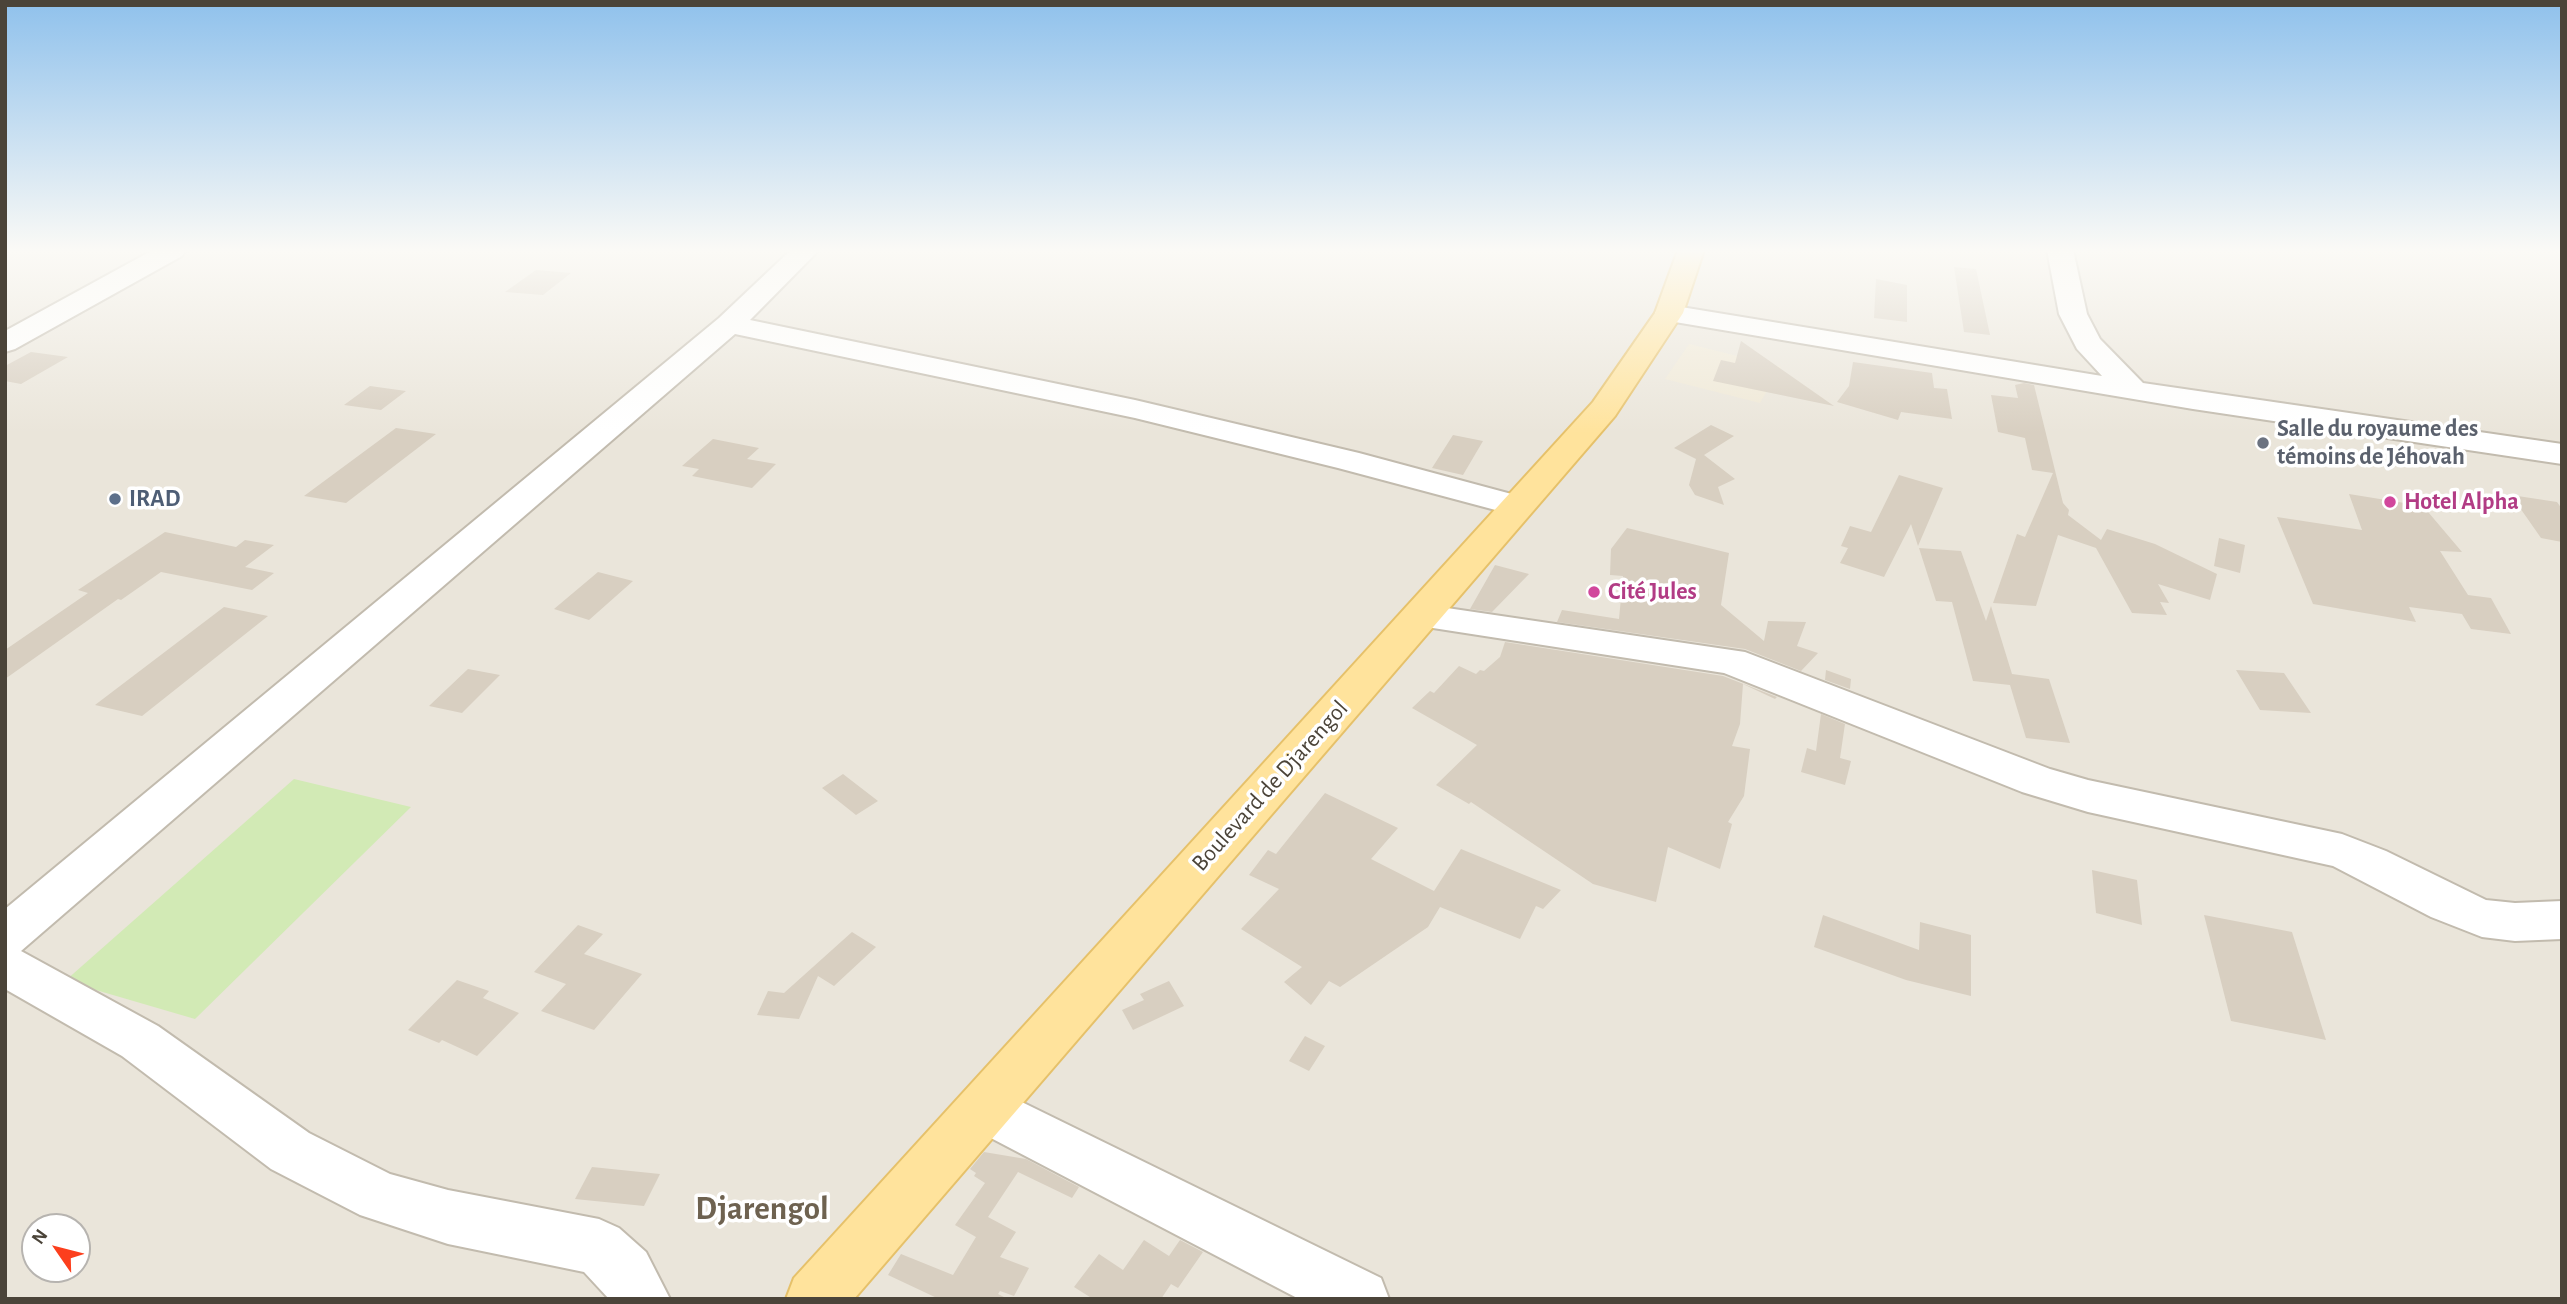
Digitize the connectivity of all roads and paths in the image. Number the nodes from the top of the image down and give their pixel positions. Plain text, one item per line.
1 (63, 311) edge
2 (743, 311) edge
3 (2072, 311) edge
4 (1669, 313) joint
5 (729, 324) junction
6 (5, 343) edge
7 (2133, 390) junction
8 (2562, 454) edge
9 (1518, 506) junction
10 (1420, 616) junction
11 (14, 919) edge
12 (2562, 920) edge
13 (5, 965) edge
14 (985, 1108) junction
15 (641, 1299) edge
16 (815, 1299) edge
17 (1360, 1299) edge

1 - 6 street
2 - 5 street
3 - 7 street
4 - 7 street
4 - 9 main road, Boulevard de Djarengol
5 - 9 street
5 - 11 street
7 - 8 street
9 - 10 main road, Boulevard de Djarengol
10 - 12 street
10 - 14 main road, Boulevard de Djarengol
13 - 15 street
14 - 16 main road, Boulevard de Djarengol
14 - 17 street

